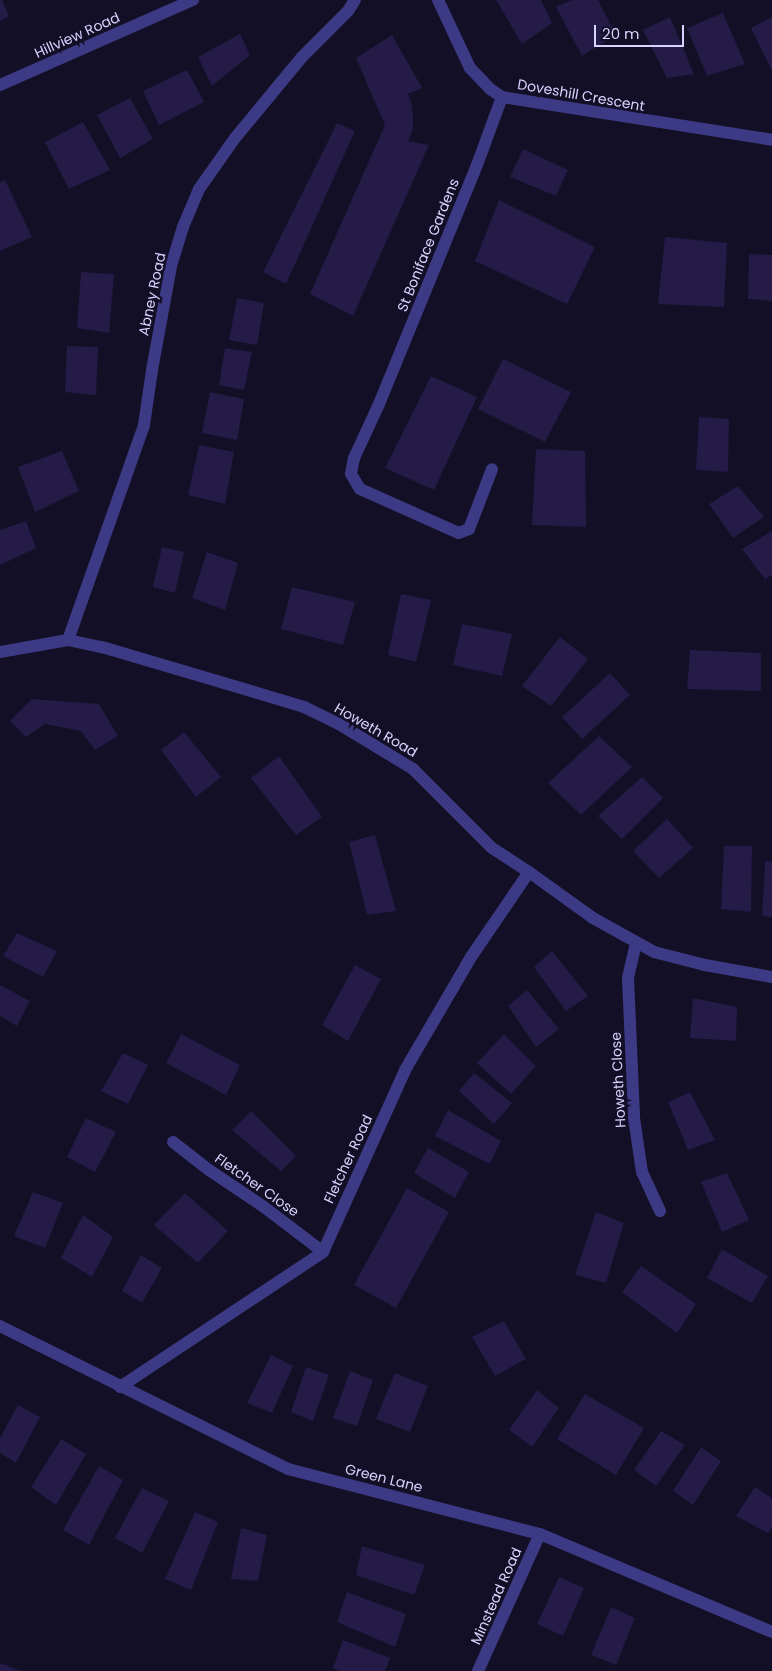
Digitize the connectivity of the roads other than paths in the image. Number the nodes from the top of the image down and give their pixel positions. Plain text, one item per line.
1 (193, 0) edge
2 (355, 0) edge
3 (438, 0) edge
4 (0, 85) edge
5 (502, 97) junction
6 (772, 140) edge
7 (492, 468) dead end
8 (68, 640) junction
9 (0, 652) edge
10 (529, 872) junction
11 (636, 943) junction
12 (772, 977) edge
13 (173, 1142) dead end
14 (660, 1211) dead end
15 (323, 1252) junction
16 (0, 1326) edge
17 (120, 1387) junction
18 (540, 1534) junction
19 (772, 1632) edge
20 (478, 1671) edge

1 - 4 street, Hillview Road
2 - 8 street, Abney Road
3 - 5 street, Doveshill Crescent
5 - 6 street, Doveshill Crescent
5 - 7 street, St Boniface Gardens
8 - 9 street, Howeth Road
8 - 10 street, Howeth Road
10 - 11 street, Howeth Road
10 - 15 street, Fletcher Road
11 - 12 street, Howeth Road
11 - 14 street, Howeth Close
13 - 15 street, Fletcher Close
15 - 17 street
16 - 17 street, Green Lane
17 - 18 street, Green Lane
18 - 19 street, Green Lane
18 - 20 street, Minstead Road

